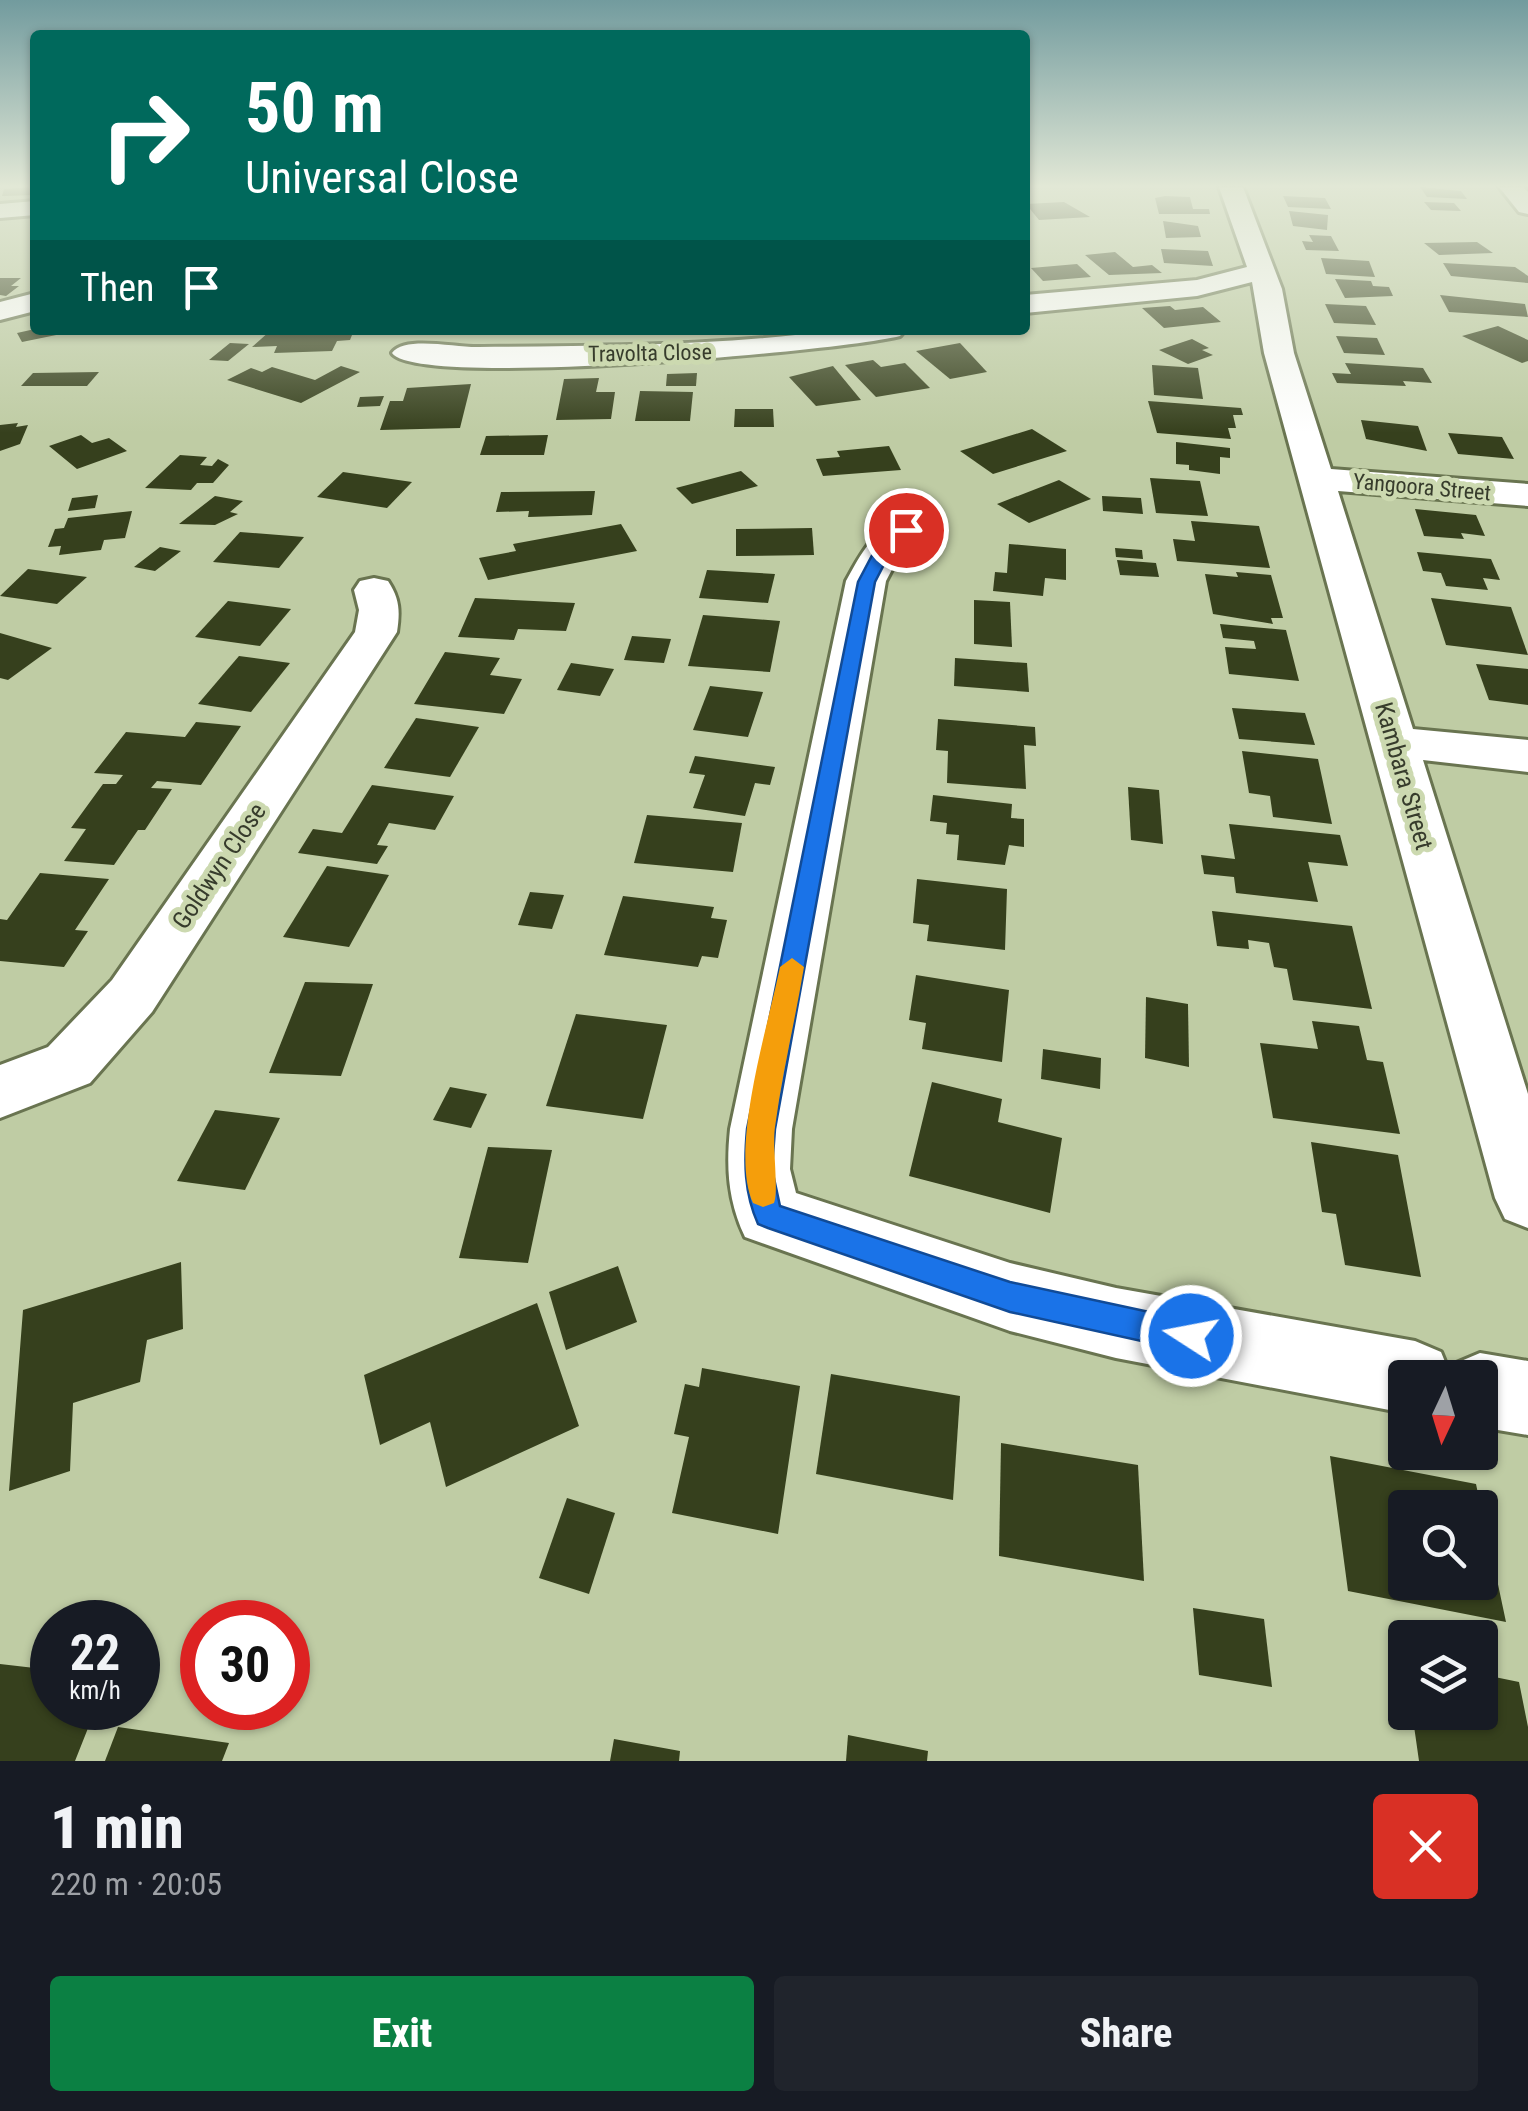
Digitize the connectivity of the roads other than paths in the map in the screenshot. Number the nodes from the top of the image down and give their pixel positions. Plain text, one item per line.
1 (1246, 269) edge
2 (1261, 269) edge
3 (1252, 289) junction
4 (30, 303) edge
5 (1030, 304) edge
6 (0, 311) edge
7 (857, 335) edge
8 (407, 353) dead end
9 (1279, 353) junction
10 (1316, 479) junction
11 (1528, 496) edge
12 (906, 530) dead end
13 (374, 590) dead end
14 (1394, 742) junction
15 (1528, 756) edge
16 (0, 1092) edge
17 (1528, 1198) edge
18 (1388, 1373) edge
19 (1498, 1393) edge
20 (1528, 1398) edge

1 - 3 street, Kambara Street
2 - 9 street, Kambara Street
3 - 5 street
3 - 9 street, Kambara Street
4 - 6 street
7 - 8 street, Travolta Close
9 - 10 street, Kambara Street
10 - 11 street, Yangoora Street
10 - 14 street, Kambara Street
12 - 18 street
13 - 16 street, Goldwyn Close
14 - 15 street
14 - 17 street, Kambara Street
19 - 20 street

